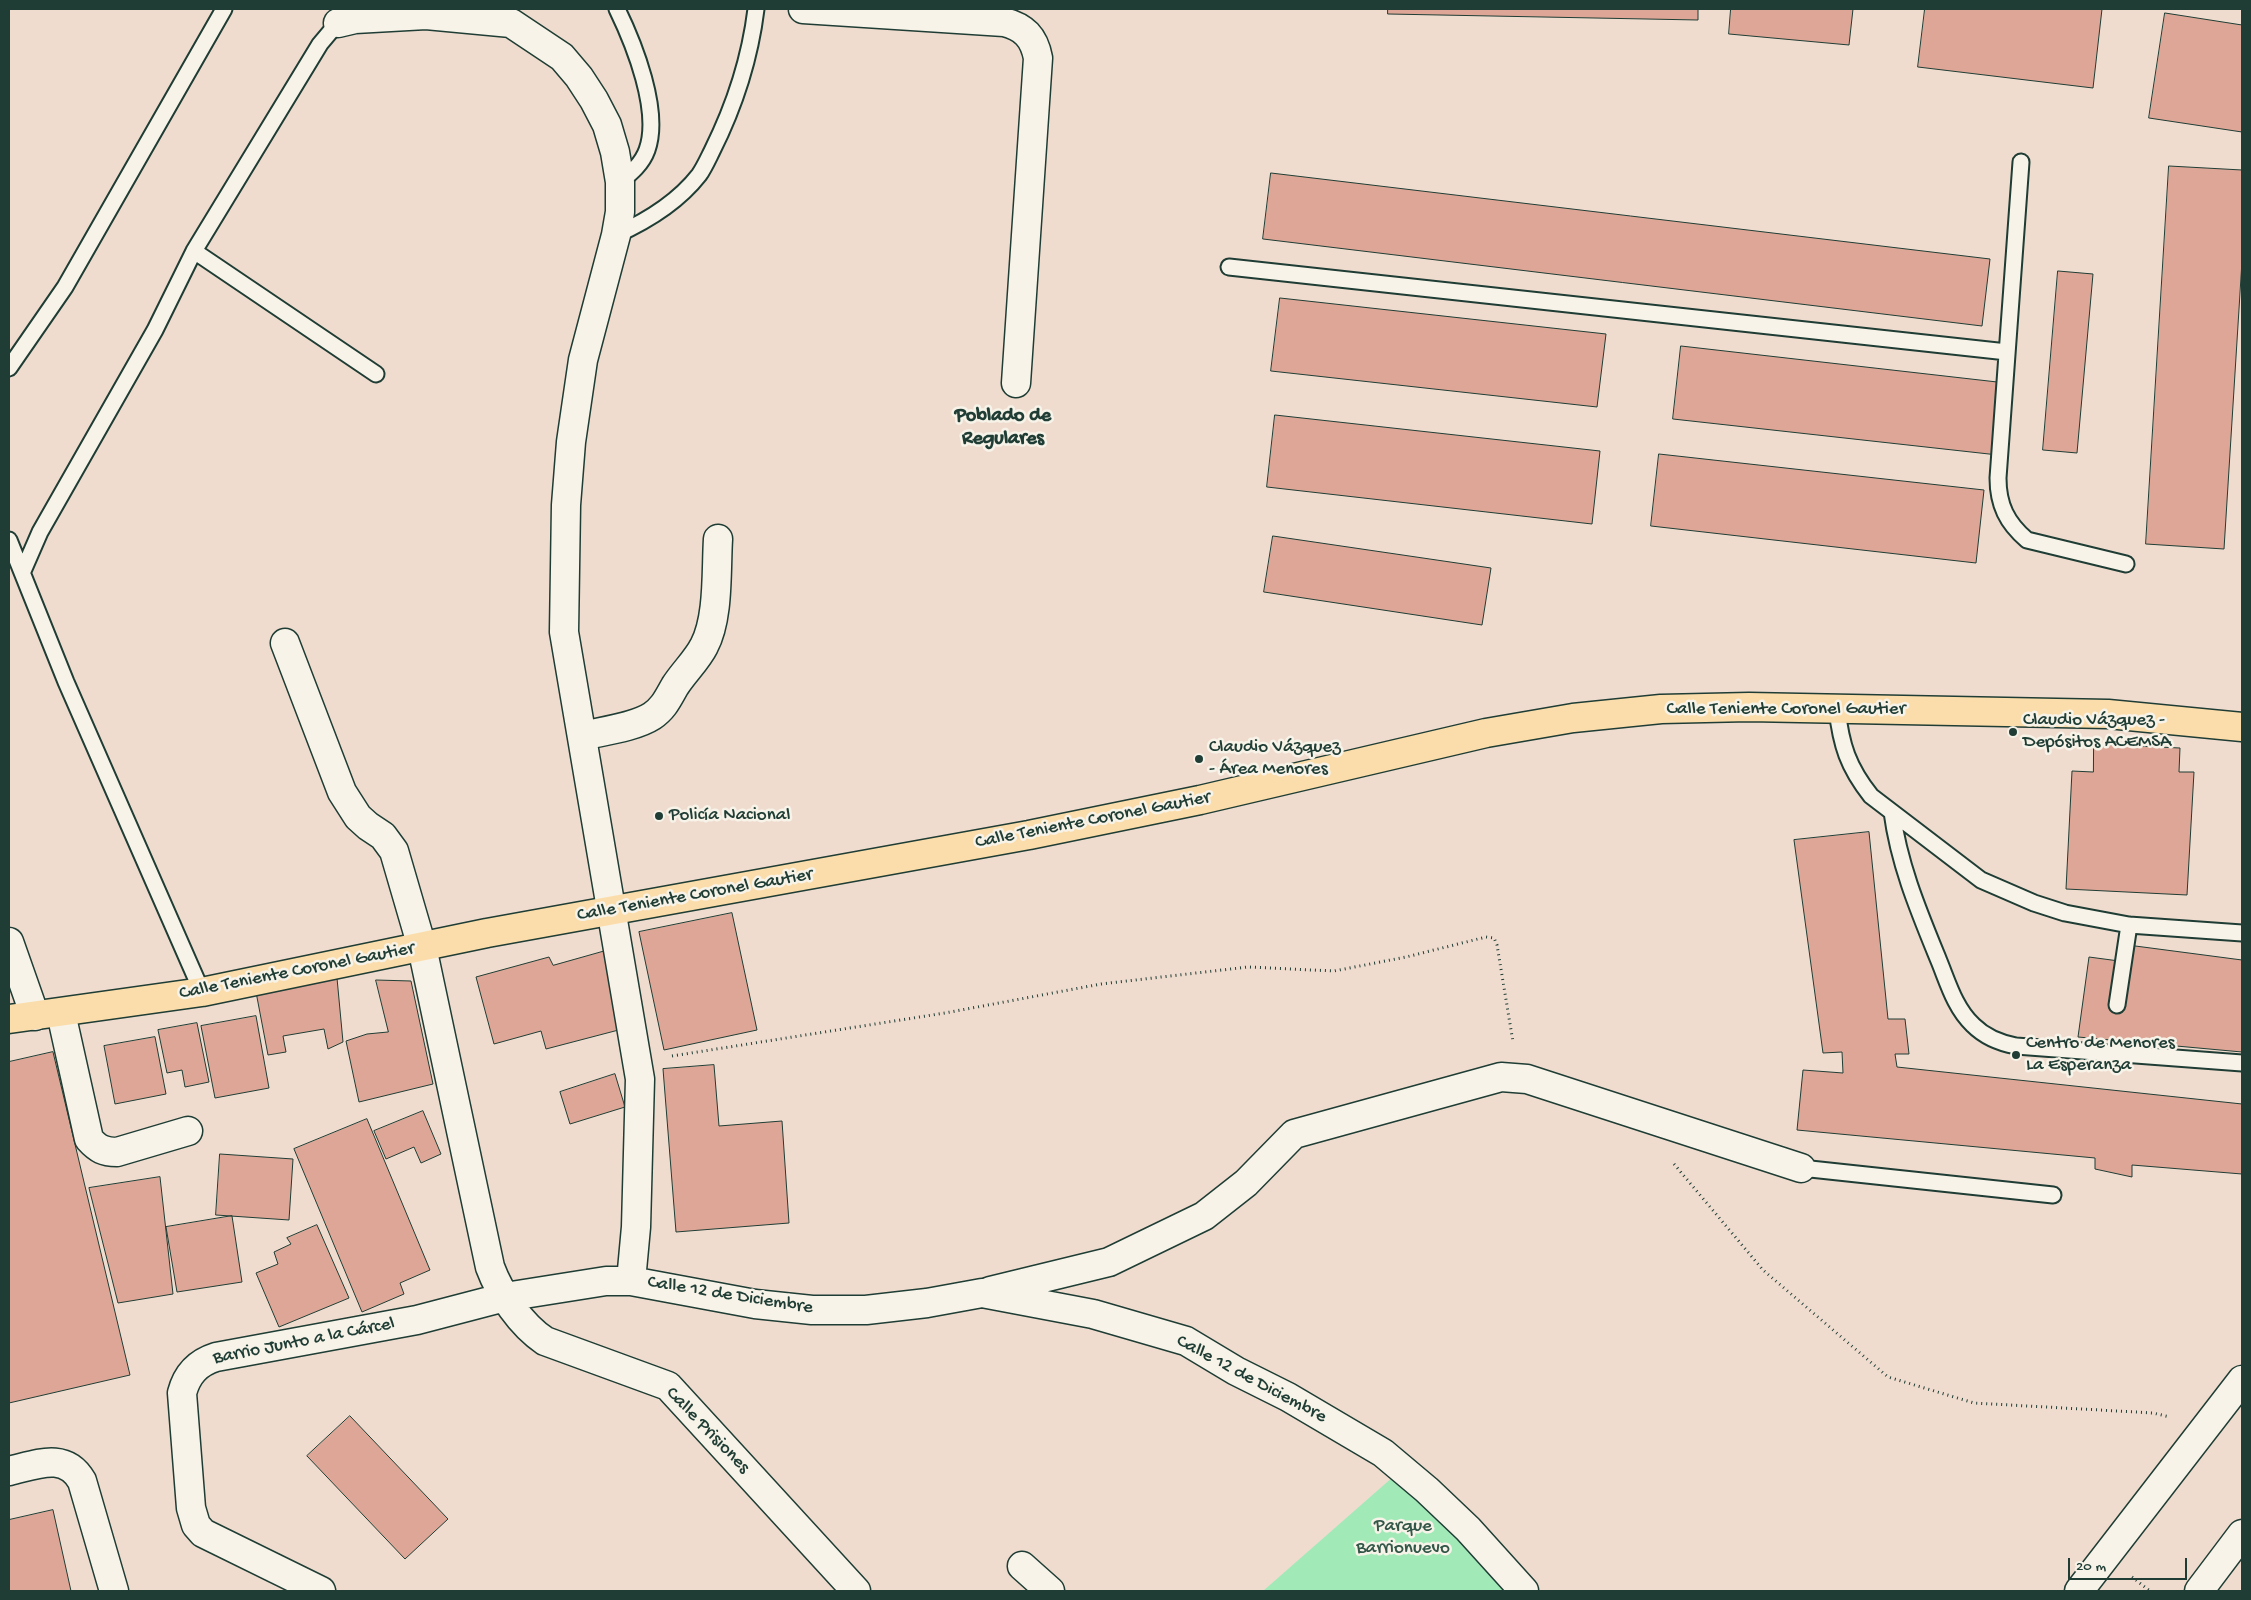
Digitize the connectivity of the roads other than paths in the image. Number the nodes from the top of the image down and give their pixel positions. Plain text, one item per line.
1 (224, 9) edge
2 (617, 9) edge
3 (756, 9) edge
4 (803, 9) edge
5 (343, 16) edge
6 (2021, 162) dead end
7 (620, 182) junction
8 (616, 235) junction
9 (194, 251) junction
10 (1229, 267) dead end
11 (2007, 352) junction
12 (9, 368) edge
13 (376, 374) dead end
14 (1016, 383) dead end
15 (9, 540) edge
16 (718, 540) dead end
17 (2126, 564) dead end
18 (23, 571) junction
19 (285, 643) dead end
20 (1837, 709) junction
21 (2242, 727) edge
22 (582, 736) junction
23 (1892, 812) junction
24 (612, 912) junction
25 (2129, 925) junction
26 (2242, 933) edge
27 (9, 942) edge
28 (422, 947) junction
29 (202, 992) junction
30 (2117, 1006) dead end
31 (35, 1016) edge
32 (2242, 1063) edge
33 (188, 1131) dead end
34 (1801, 1168) joint
35 (2054, 1195) dead end
36 (631, 1281) junction
37 (982, 1293) junction
38 (506, 1297) junction
39 (2242, 1380) edge
40 (9, 1471) edge
41 (2242, 1534) edge
42 (1022, 1566) dead end
43 (114, 1591) edge
44 (321, 1591) edge
45 (856, 1591) edge
46 (1050, 1591) edge
47 (1524, 1591) edge
48 (2080, 1591) edge
49 (2199, 1591) edge

1 - 12 lane
2 - 7 lane
3 - 8 lane
4 - 14 street
5 - 7 street
5 - 9 lane
6 - 11 lane
7 - 8 street
8 - 22 street
9 - 13 lane
9 - 18 lane
10 - 11 lane
11 - 17 lane
15 - 18 lane
16 - 22 street
18 - 29 lane
19 - 28 street
20 - 21 main road, Calle Teniente Coronel Gautier
20 - 23 lane
20 - 24 main road, Calle Teniente Coronel Gautier
22 - 24 street
23 - 25 lane
23 - 32 lane
24 - 28 main road, Calle Teniente Coronel Gautier
24 - 36 street
25 - 26 lane
25 - 30 lane
27 - 31 street
28 - 29 main road, Calle Teniente Coronel Gautier
28 - 38 street
29 - 31 main road, Calle Teniente Coronel Gautier
31 - 33 street
34 - 35 lane
34 - 37 street
36 - 37 street, Calle 12 de Diciembre
36 - 38 street, Calle 12 de Diciembre
37 - 47 street, Calle 12 de Diciembre
38 - 44 street, Barrio Junto a la Cárcel
38 - 45 street, Calle Prisiones
39 - 48 street
40 - 43 street
41 - 49 street
42 - 46 street

